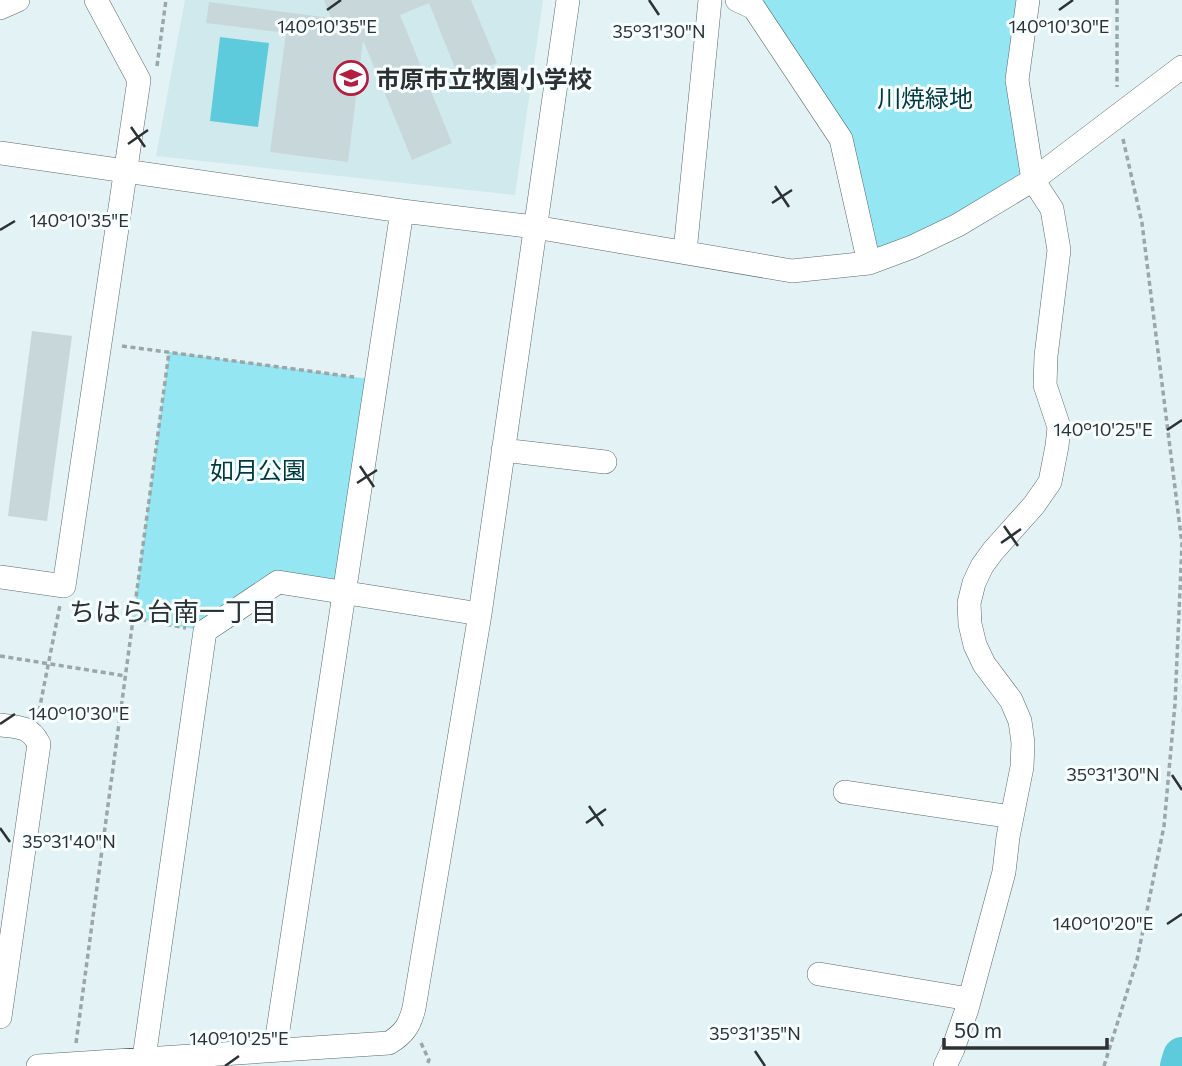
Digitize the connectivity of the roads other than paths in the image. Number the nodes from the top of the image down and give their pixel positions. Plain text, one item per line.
1 (18, 0) edge
2 (96, 0) edge
3 (568, 0) edge
4 (710, 0) edge
5 (737, 0) edge
6 (1028, 0) edge
7 (0, 8) edge
8 (1182, 66) edge
9 (0, 153) edge
10 (124, 170) junction
11 (1033, 180) junction
12 (402, 211) junction
13 (535, 227) junction
14 (685, 252) junction
15 (869, 262) junction
16 (503, 450) junction
17 (605, 462) dead end
18 (0, 577) edge
19 (344, 593) junction
20 (480, 614) junction
21 (0, 725) edge
22 (845, 792) dead end
23 (1012, 817) junction
24 (819, 974) dead end
25 (969, 999) junction
26 (0, 1017) edge
27 (275, 1050) junction
28 (144, 1058) junction
29 (38, 1066) edge
30 (945, 1066) edge

1 - 7 street
2 - 10 street
3 - 13 street
4 - 14 street
5 - 15 street
6 - 11 street
8 - 11 street
9 - 10 street
10 - 12 street
10 - 18 street
11 - 15 street
11 - 23 street
12 - 13 street
12 - 19 street
13 - 14 street
13 - 16 street
14 - 15 street
16 - 17 street
16 - 20 street
19 - 20 street
19 - 27 street
19 - 28 street
20 - 27 street
21 - 26 street
22 - 23 street
23 - 25 street
24 - 25 street
25 - 30 street
27 - 28 street
28 - 29 street

